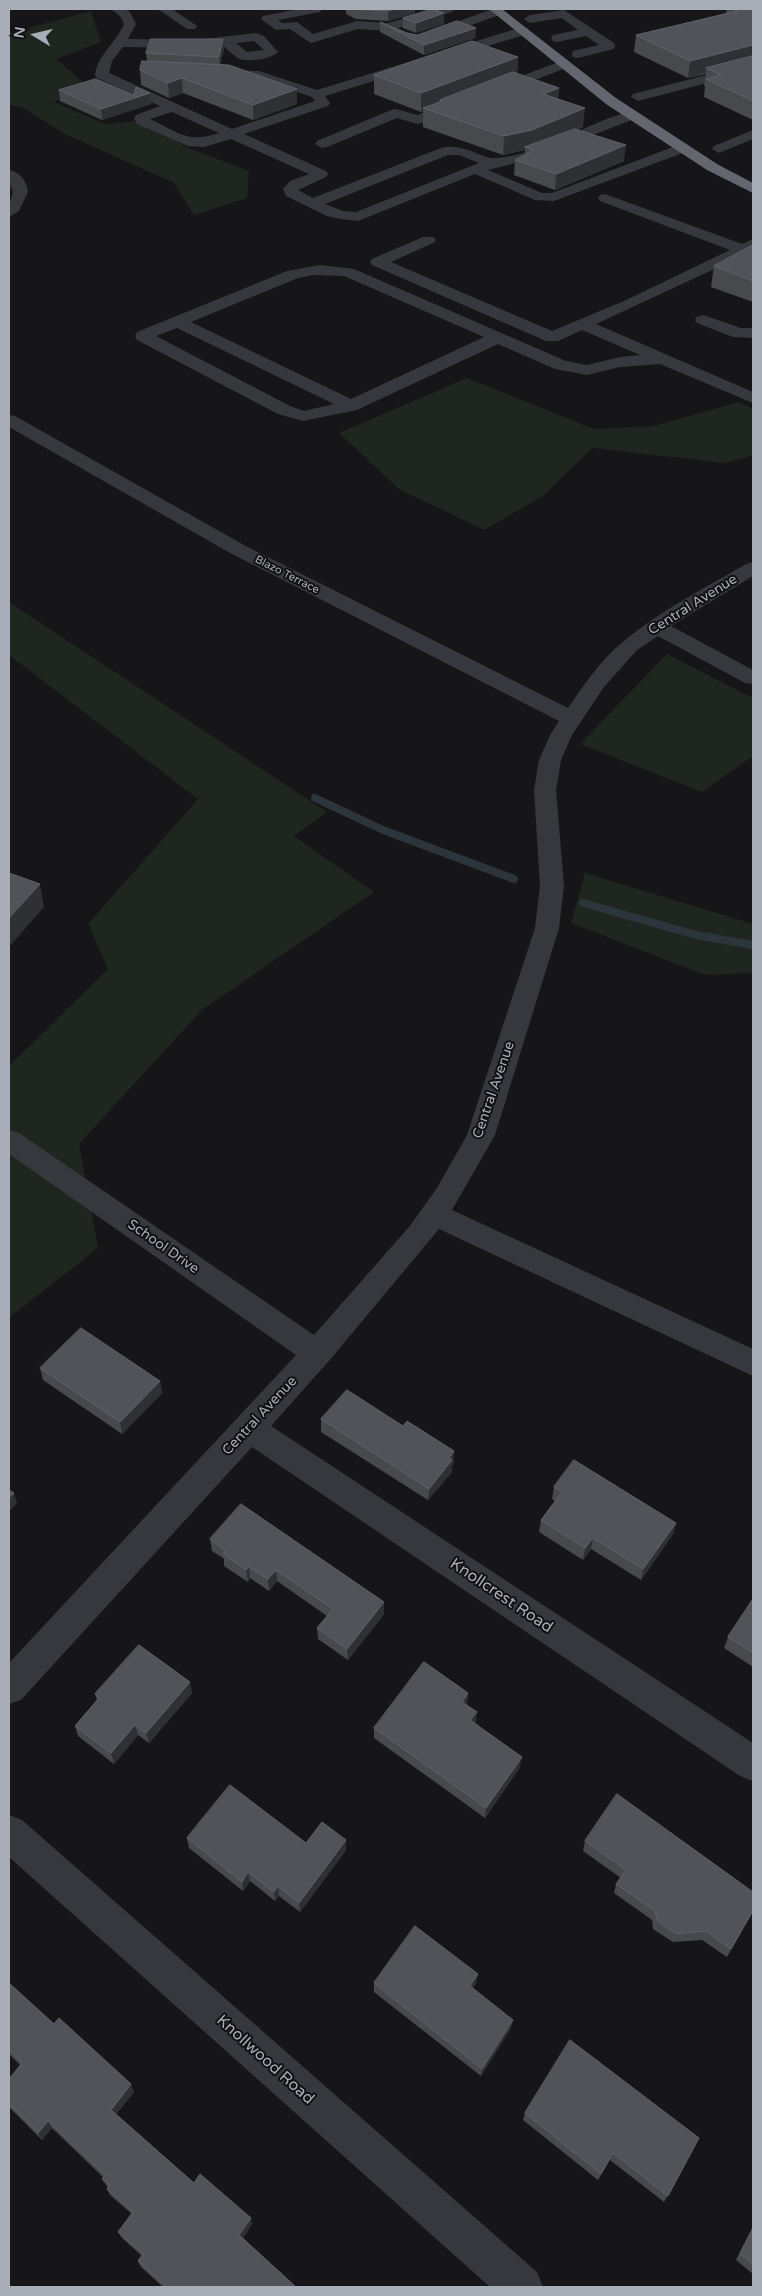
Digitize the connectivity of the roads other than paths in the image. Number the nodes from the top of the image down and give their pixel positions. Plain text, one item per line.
1 (117, 9) edge
2 (164, 9) edge
3 (316, 9) edge
4 (516, 9) edge
5 (443, 10) edge
6 (496, 10) edge
7 (464, 23) junction
8 (527, 25) junction
9 (191, 26) dead end
10 (380, 26) junction
11 (588, 32) junction
12 (403, 36) edge
13 (557, 38) junction
14 (417, 39) edge
15 (225, 41) edge
16 (120, 43) junction
17 (578, 54) junction
18 (564, 64) junction
19 (593, 64) dead end
20 (103, 66) junction
21 (753, 67) edge
22 (122, 69) dead end
23 (210, 73) edge
24 (623, 86) dead end
25 (317, 94) junction
26 (638, 97) junction
27 (172, 107) junction
28 (655, 108) dead end
29 (632, 115) junction
30 (233, 134) junction
31 (753, 134) edge
32 (322, 144) dead end
33 (715, 147) joint
34 (683, 148) junction
35 (731, 157) dead end
36 (487, 165) junction
37 (9, 174) edge
38 (753, 189) edge
39 (606, 198) dead end
40 (314, 203) junction
41 (9, 212) edge
42 (428, 240) dead end
43 (748, 247) edge
44 (703, 320) dead end
45 (177, 322) junction
46 (582, 324) junction
47 (753, 333) edge
48 (496, 338) junction
49 (659, 359) junction
50 (753, 398) edge
51 (351, 406) junction
52 (9, 420) edge
53 (753, 568) edge
54 (657, 627) junction
55 (753, 678) edge
56 (572, 719) junction
57 (9, 1140) edge
58 (434, 1214) junction
59 (316, 1353) junction
60 (753, 1364) edge
61 (249, 1428) junction
62 (9, 1688) edge
63 (753, 1764) edge
64 (9, 1833) edge
65 (522, 2287) edge

1 - 16 street
2 - 9 street
3 - 10 street
4 - 8 highway
5 - 7 street
5 - 10 street
6 - 7 street
6 - 8 highway
7 - 14 street
8 - 11 street
8 - 13 highway
8 - 18 highway
8 - 25 street
10 - 12 street
11 - 13 street
11 - 17 street
13 - 17 highway
15 - 16 street
16 - 20 street
17 - 19 highway
18 - 29 highway
18 - 32 street
20 - 22 street
20 - 27 street
21 - 26 street
23 - 25 street
24 - 26 highway
25 - 30 street
26 - 28 highway
27 - 30 street
27 - 30 street
29 - 34 highway
29 - 36 street
30 - 40 street
31 - 33 street
33 - 35 highway
34 - 36 street
34 - 38 highway
36 - 40 street
36 - 40 street
37 - 41 street
39 - 43 street
42 - 46 street
43 - 46 street
44 - 47 street
45 - 48 street
45 - 51 street
45 - 51 street
46 - 49 street
48 - 49 street
48 - 51 street
49 - 50 street
52 - 56 street, Blazo Terrace
53 - 54 street, Central Avenue
54 - 55 street
54 - 56 street, Central Avenue
56 - 58 street, Central Avenue
57 - 59 street, School Drive
58 - 59 street, Central Avenue
58 - 60 street
59 - 61 street, Central Avenue
61 - 62 street, Central Avenue
61 - 63 street, Knollcrest Road
64 - 65 street, Knollwood Road

